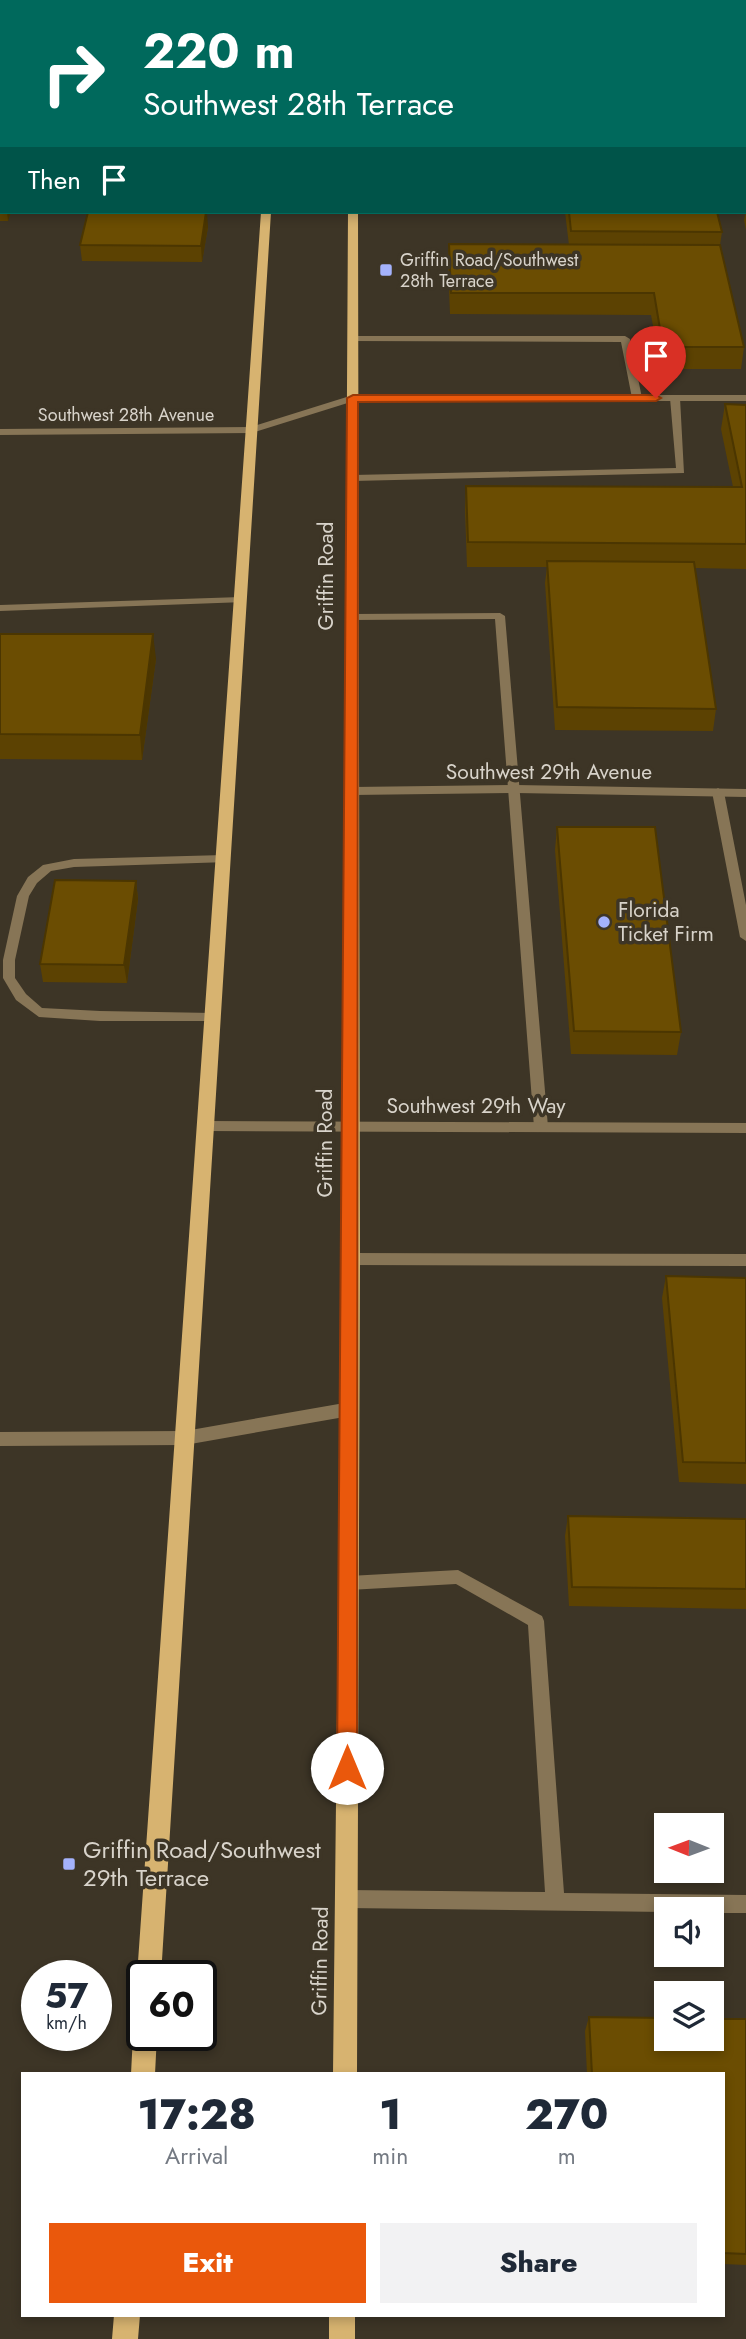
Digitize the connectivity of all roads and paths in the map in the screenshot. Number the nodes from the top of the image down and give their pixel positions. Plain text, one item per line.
1 (267, 214) edge
2 (353, 214) edge
3 (353, 339) junction
4 (353, 398) junction
5 (636, 398) junction
6 (675, 398) junction
7 (746, 398) edge
8 (252, 430) junction
9 (0, 432) edge
10 (353, 478) junction
11 (241, 600) junction
12 (0, 608) edge
13 (353, 617) junction
14 (516, 789) junction
15 (353, 791) junction
16 (718, 792) junction
17 (746, 793) edge
18 (224, 859) junction
19 (746, 937) edge
20 (213, 1018) junction
21 (205, 1126) junction
22 (351, 1127) junction
23 (541, 1127) junction
24 (746, 1128) edge
25 (351, 1259) junction
26 (746, 1260) edge
27 (350, 1409) junction
28 (185, 1438) junction
29 (0, 1439) edge
30 (349, 1583) junction
31 (347, 1899) junction
32 (555, 1902) junction
33 (746, 1904) edge
34 (150, 1960) edge
35 (144, 2051) edge
36 (143, 2072) edge
37 (345, 2072) edge
38 (127, 2317) edge
39 (342, 2317) edge
40 (125, 2339) edge
41 (342, 2339) edge

1 - 8 main road
2 - 3 main road, Griffin Road
3 - 4 main road, Griffin Road
3 - 5 street
4 - 5 street, Southwest 28th Avenue
4 - 8 street, Southwest 28th Avenue
4 - 10 main road, Griffin Road
5 - 6 street, Southwest 28th Avenue
6 - 7 street, Southwest 28th Avenue
6 - 10 street
8 - 9 street, Southwest 28th Avenue
8 - 11 main road
10 - 13 main road, Griffin Road
11 - 12 street
11 - 18 main road
13 - 14 street
13 - 15 main road, Griffin Road
14 - 15 street, Southwest 29th Avenue
14 - 16 street, Southwest 29th Avenue
14 - 23 street
15 - 22 main road, Griffin Road
16 - 17 street, Southwest 29th Avenue
16 - 19 street
18 - 20 main road
18 - 20 street
20 - 21 main road
21 - 22 street, Southwest 29th Way
21 - 28 main road
22 - 23 street, Southwest 29th Way
22 - 25 main road, Griffin Road
23 - 24 street, Southwest 29th Way
25 - 26 street
25 - 27 main road, Griffin Road
27 - 28 street
27 - 30 main road, Griffin Road
28 - 29 street
28 - 34 main road
30 - 31 main road, Griffin Road
30 - 32 street
31 - 32 street
31 - 37 main road, Griffin Road
32 - 33 street
35 - 36 main road
38 - 40 main road
39 - 41 main road

